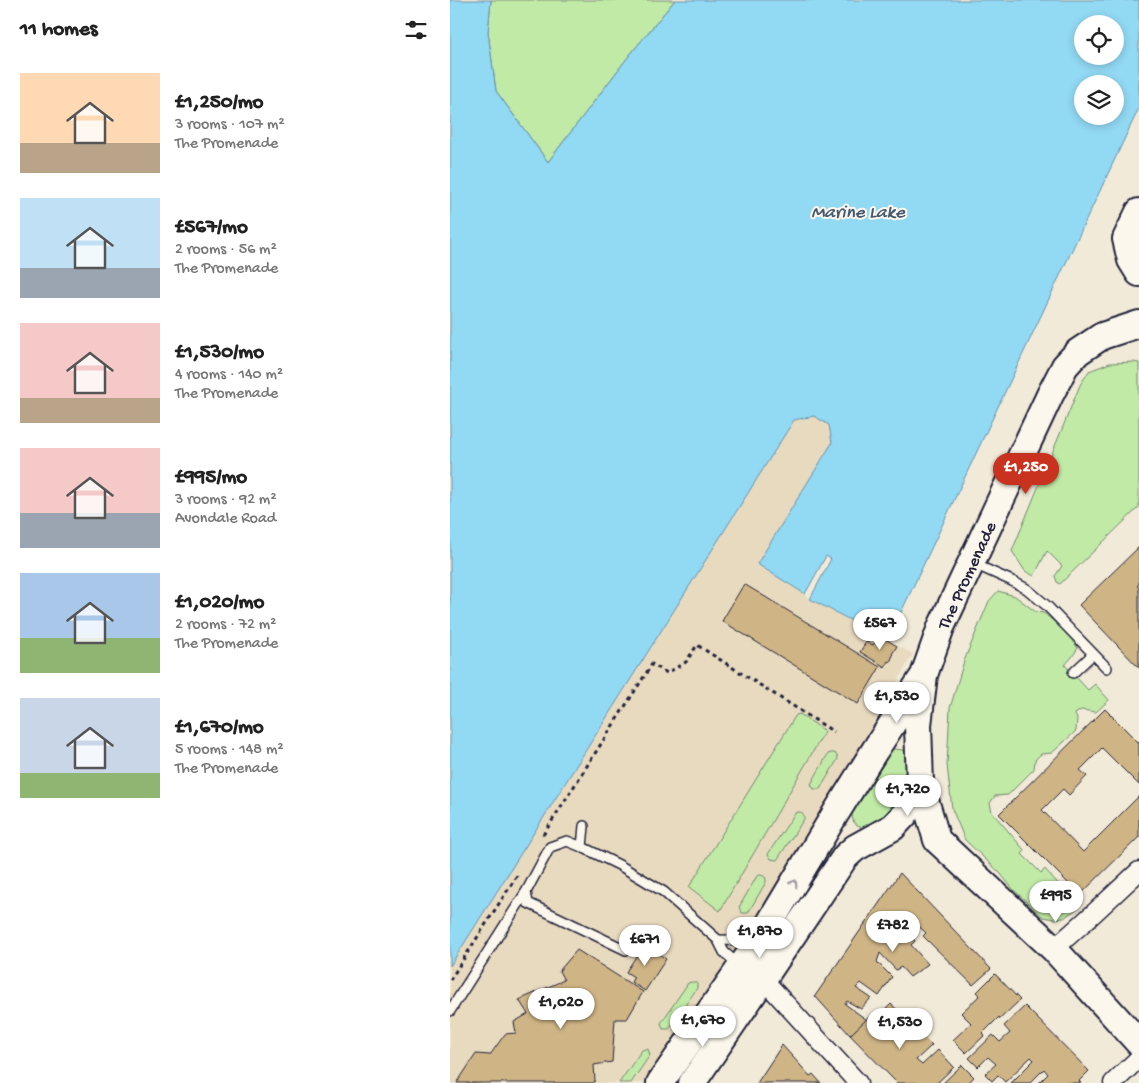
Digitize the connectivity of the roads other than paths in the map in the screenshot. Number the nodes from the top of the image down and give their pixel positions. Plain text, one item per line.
1 (1139, 212) edge
2 (1139, 273) edge
3 (1139, 324) edge
4 (972, 563) junction
5 (1093, 654) junction
6 (1107, 668) dead end
7 (1073, 672) dead end
8 (924, 675) junction
9 (875, 750) junction
10 (920, 778) junction
11 (834, 816) junction
12 (584, 826) dead end
13 (882, 833) junction
14 (937, 840) junction
15 (582, 847) junction
16 (1139, 871) edge
17 (526, 892) junction
18 (718, 940) junction
19 (759, 941) junction
20 (1054, 949) junction
21 (626, 950) dead end
22 (741, 967) junction
23 (763, 979) junction
24 (450, 1011) edge
25 (1139, 1043) edge
26 (680, 1055) junction
27 (1139, 1058) edge
28 (695, 1078) edge
29 (660, 1083) edge
30 (858, 1083) edge
31 (1113, 1083) edge

1 - 2 main road
3 - 4 main road, The Promenade
4 - 5 lane
4 - 8 main road, The Promenade
5 - 6 lane
5 - 7 lane
8 - 9 main road, The Promenade
8 - 10 main road, The Promenade
9 - 10 main road
9 - 11 main road, The Promenade
10 - 13 main road, The Promenade
10 - 14 main road
11 - 13 main road
19 -> 11 main road, The Promenade
12 - 15 lane
13 - 14 main road
13 - 23 main road, The Promenade
14 - 20 main road
15 - 17 lane
15 - 18 lane
16 - 20 street
17 - 21 lane
17 - 24 lane
18 - 19 lane
18 - 22 lane
19 - 22 main road, The Promenade
20 - 25 main road
22 - 23 street
22 - 26 main road, The Promenade
23 - 28 main road, The Promenade
23 - 30 street
26 - 28 main road
26 - 29 main road, The Promenade
27 - 31 street

